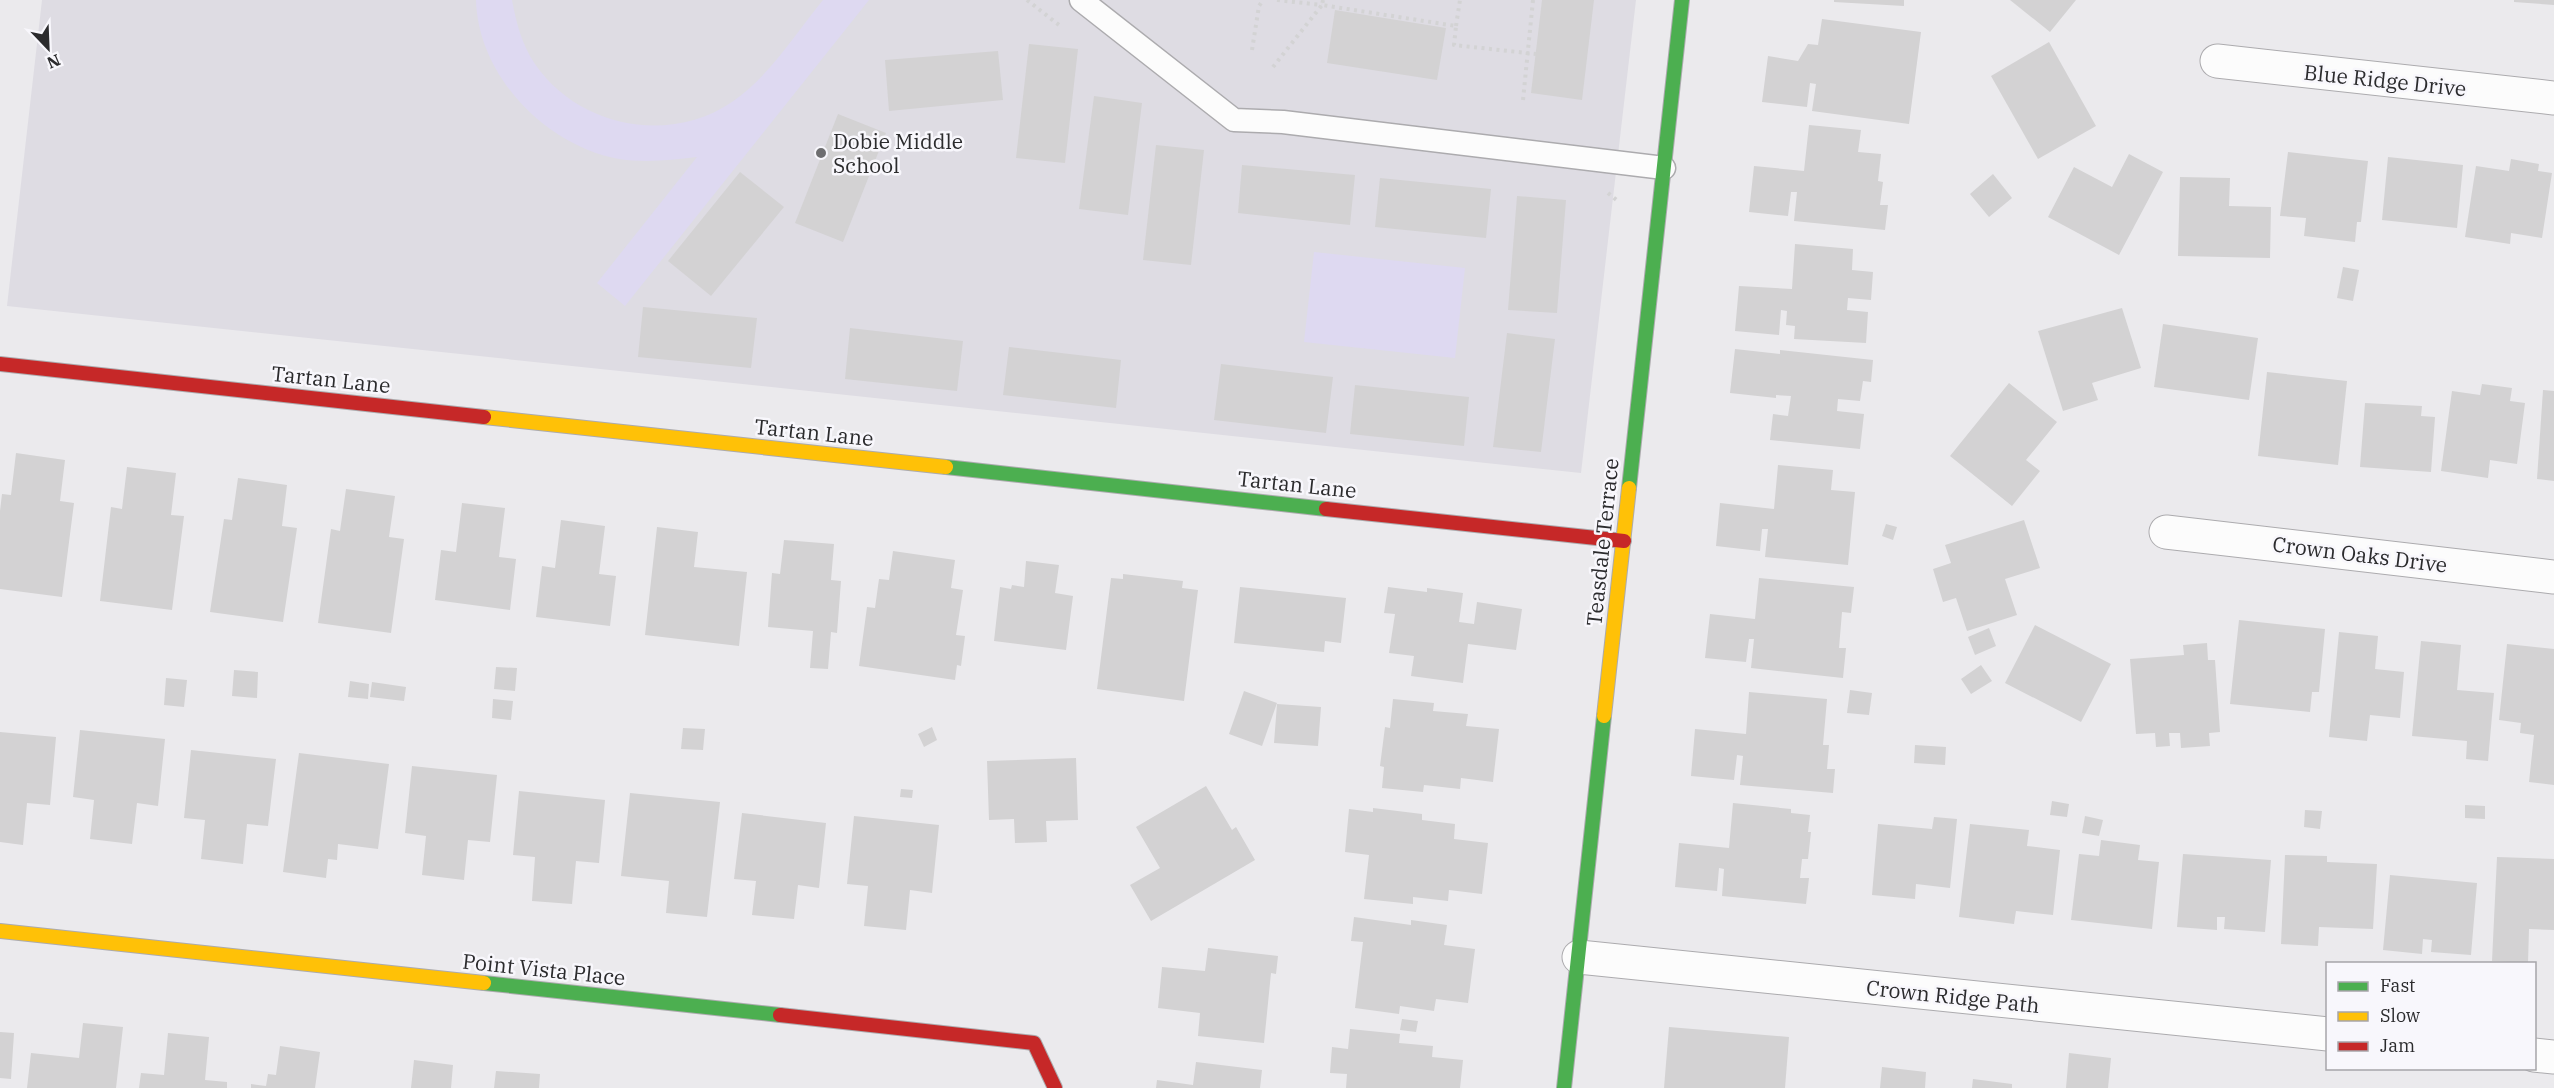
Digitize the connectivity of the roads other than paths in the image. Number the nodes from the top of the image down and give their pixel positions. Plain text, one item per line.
1 (1081, 0) edge
2 (1682, 0) edge
3 (2217, 61) dead end
4 (2554, 98) edge
5 (1664, 168) junction
6 (0, 364) edge
7 (2166, 532) dead end
8 (1624, 541) junction
9 (2554, 577) edge
10 (0, 931) edge
11 (1579, 957) junction
12 (2326, 1034) edge
13 (2536, 1055) edge
14 (2554, 1057) edge
15 (1055, 1088) edge
16 (1564, 1088) edge

1 - 5 lane
2 - 5 street, Teasdale Terrace
3 - 4 street, Blue Ridge Drive
5 - 8 street, Teasdale Terrace
6 - 8 street, Tartan Lane
7 - 9 street, Crown Oaks Drive
8 - 11 street, Teasdale Terrace
10 - 15 street, Point Vista Place
11 - 12 street, Crown Ridge Path
11 - 16 street, Teasdale Terrace
13 - 14 street

